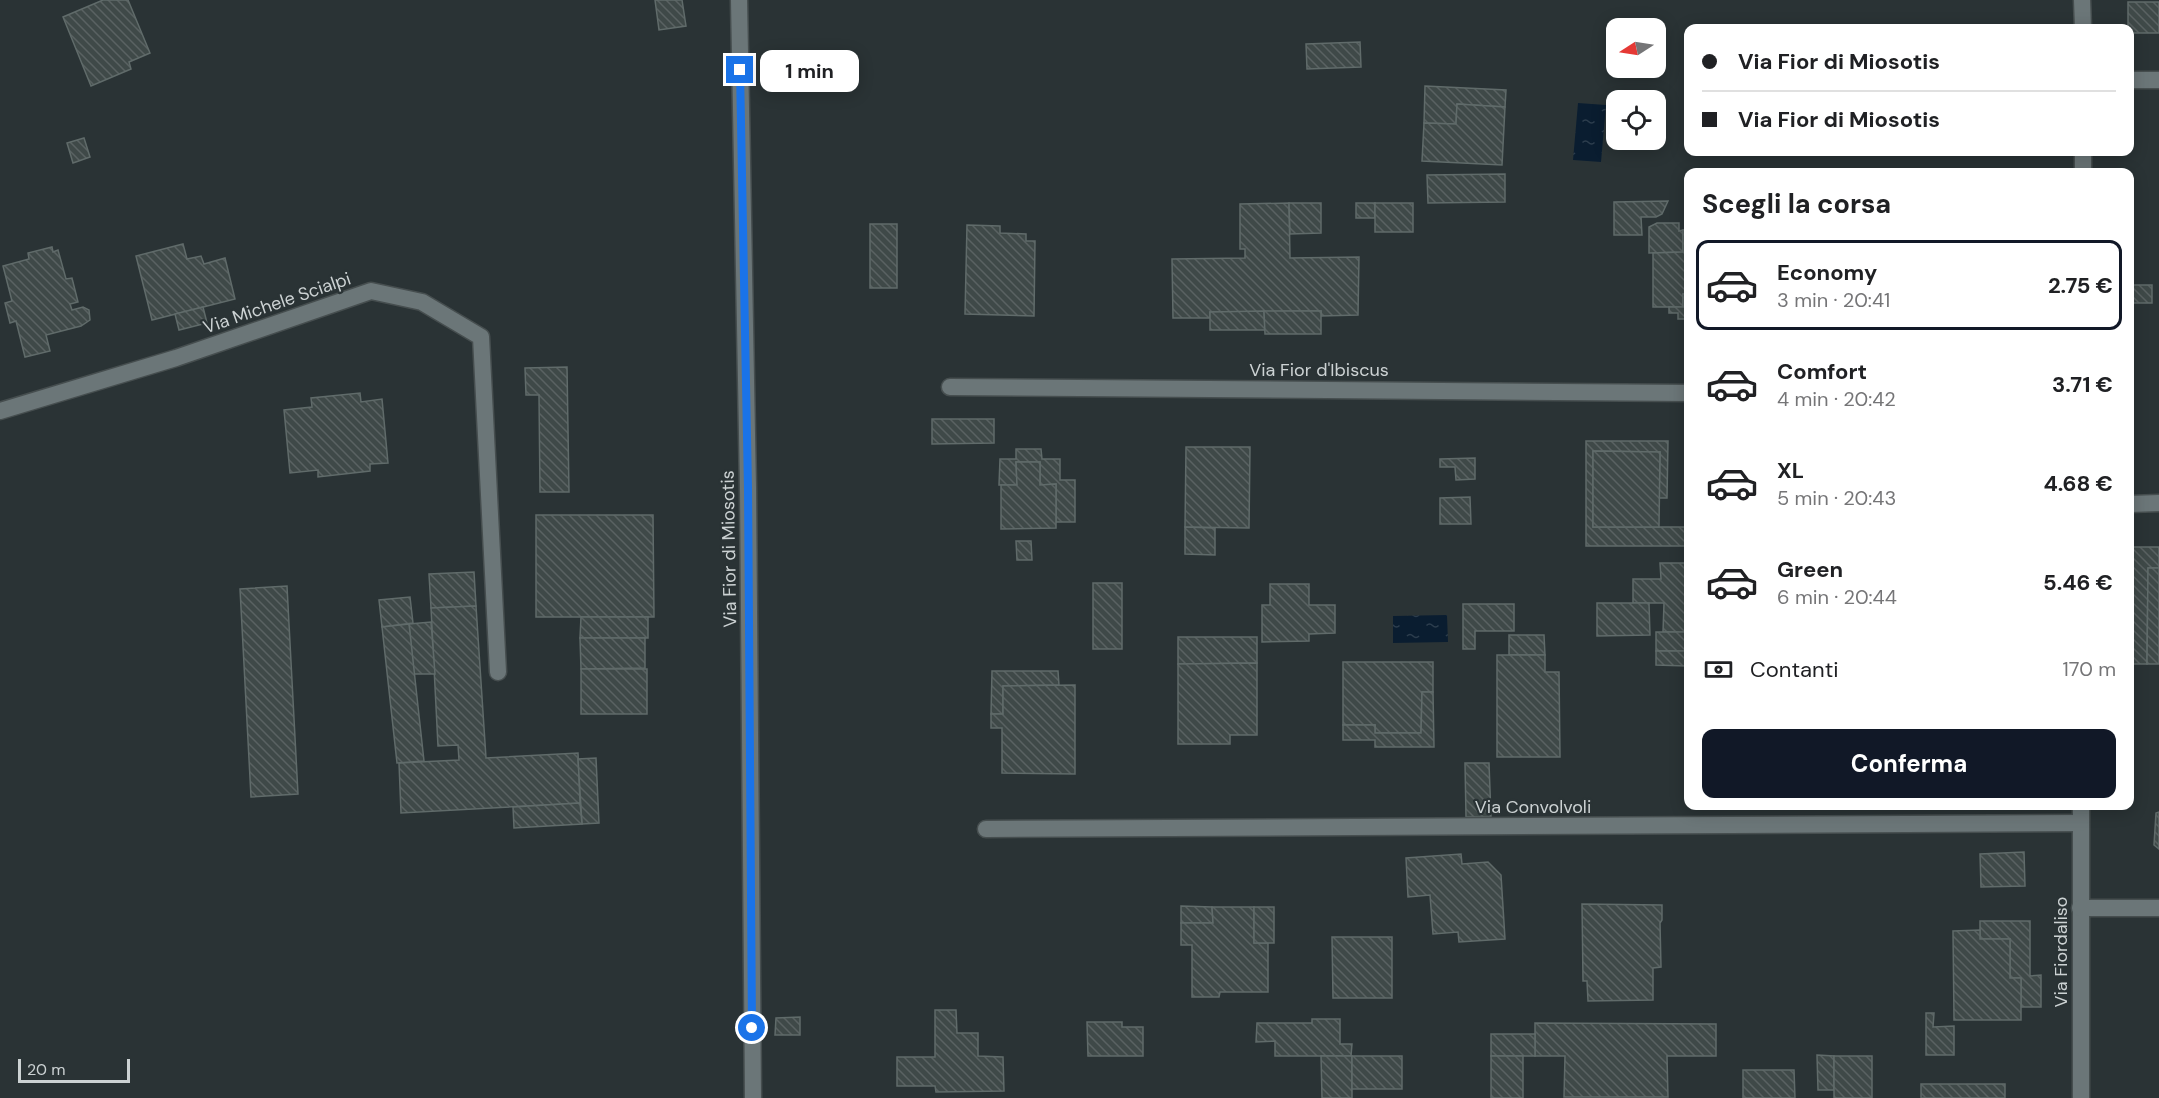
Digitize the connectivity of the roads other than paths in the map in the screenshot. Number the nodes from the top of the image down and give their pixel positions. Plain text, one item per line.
1 (739, 0) edge
2 (2082, 0) edge
3 (2083, 24) edge
4 (2134, 80) edge
5 (2159, 80) edge
6 (950, 387) dead end
7 (1684, 393) edge
8 (0, 411) edge
9 (2159, 503) edge
10 (2134, 504) edge
11 (498, 672) dead end
12 (2080, 810) edge
13 (2080, 823) junction
14 (986, 829) dead end
15 (2080, 908) junction
16 (2159, 908) edge
17 (753, 1098) edge
18 (2081, 1098) edge

1 - 17 street, Via Fior di Miosotis
2 - 3 street
4 - 5 street
6 - 7 street, Via Fior d'Ibiscus
8 - 11 street, Via Michele Scialpi
9 - 10 street
12 - 13 street, Via Fiordaliso
13 - 14 street, Via Convolvoli
13 - 15 street, Via Fiordaliso
15 - 16 street
15 - 18 street, Via Fiordaliso

